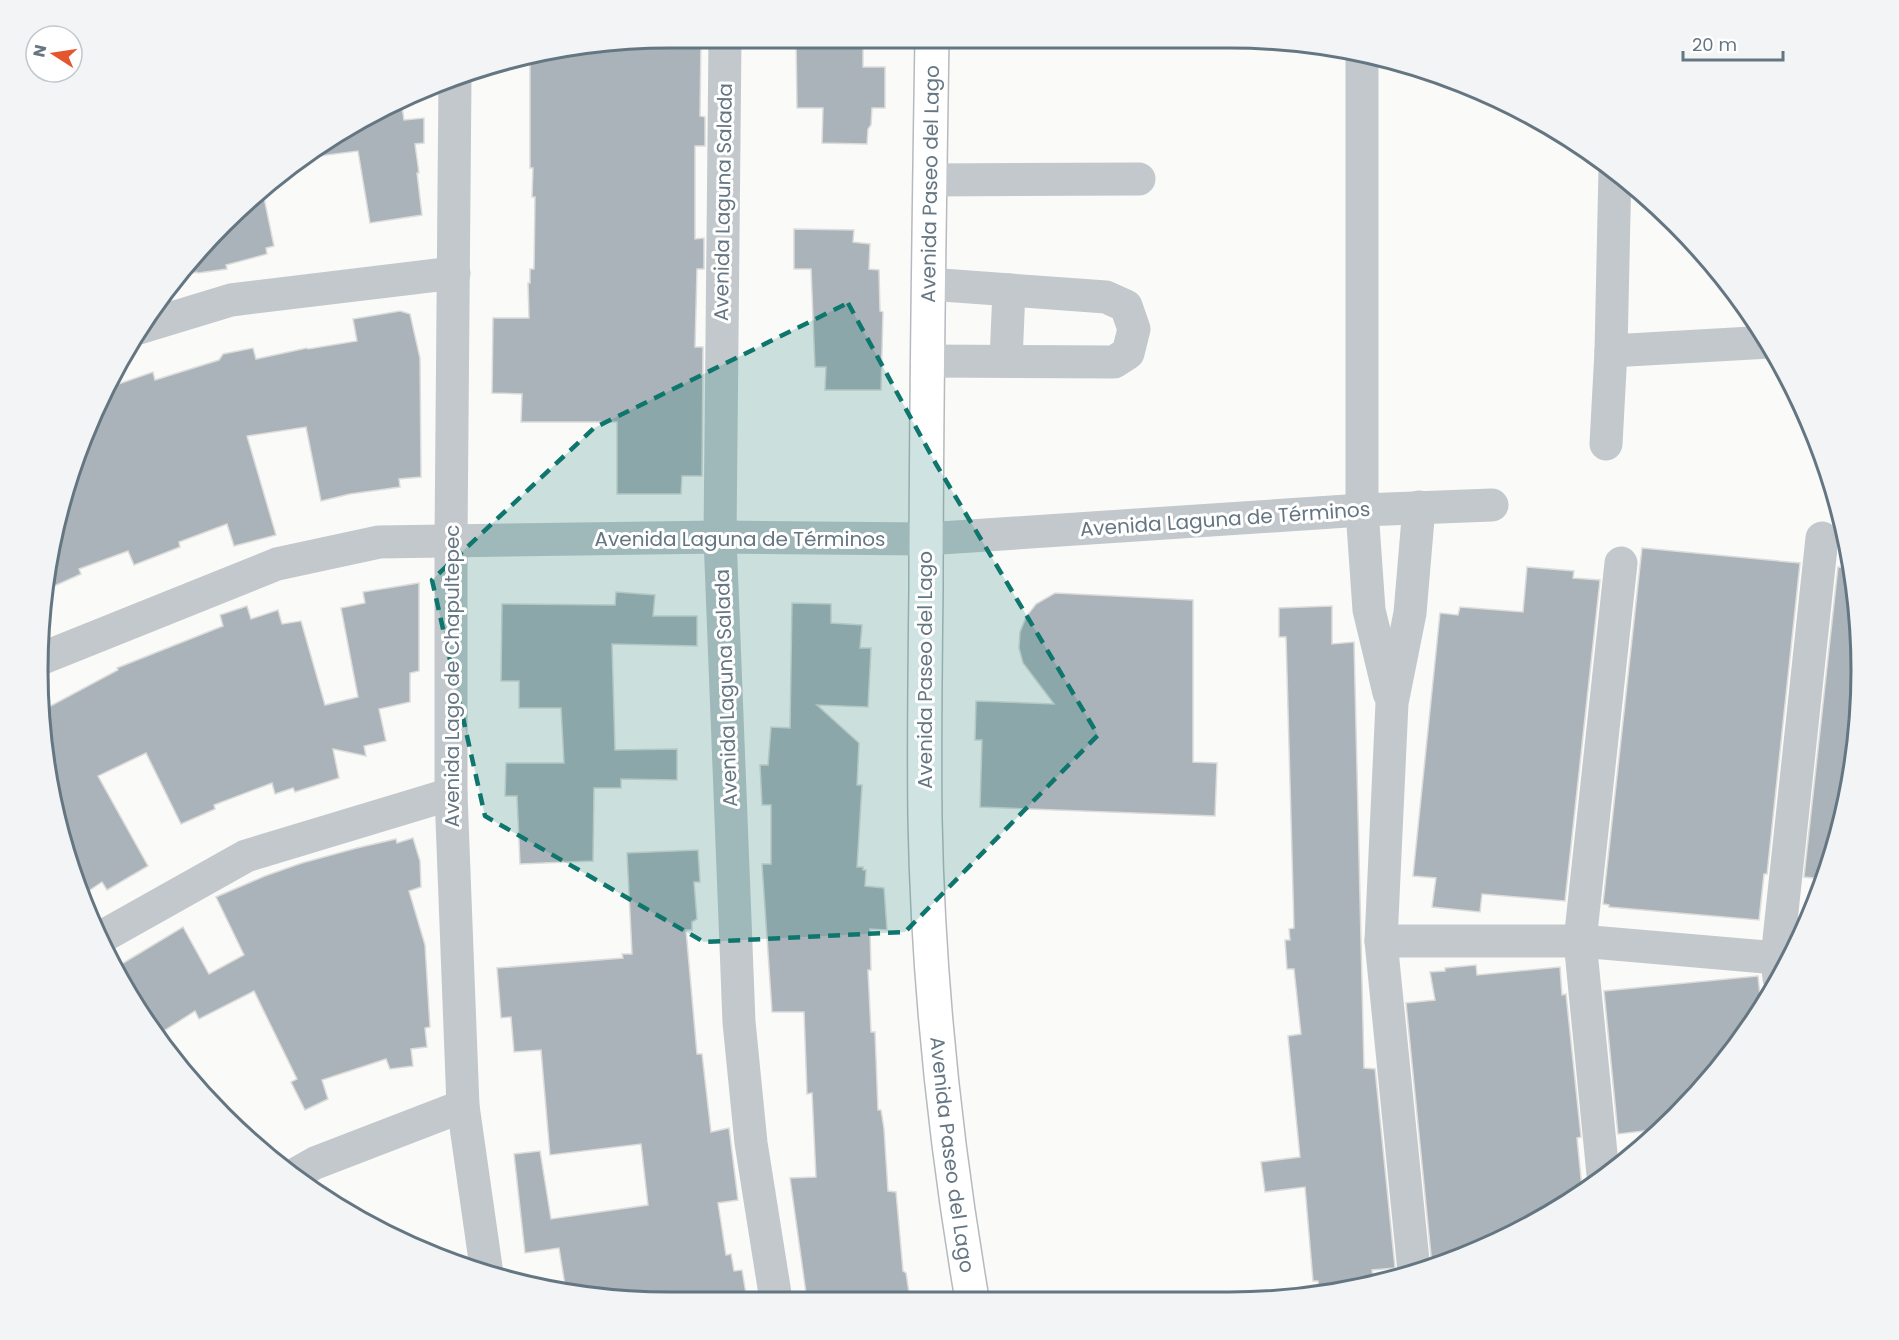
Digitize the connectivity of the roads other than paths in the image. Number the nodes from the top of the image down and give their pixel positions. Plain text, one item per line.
1 (725, 48) edge
2 (932, 48) edge
3 (1362, 63) edge
4 (455, 87) edge
5 (1139, 179) dead end
6 (930, 180) junction
7 (1615, 182) edge
8 (454, 273) junction
9 (928, 284) junction
10 (1009, 290) junction
11 (153, 324) edge
12 (1758, 343) edge
13 (1611, 351) junction
14 (927, 361) junction
15 (1006, 361) junction
16 (1606, 444) dead end
17 (1492, 505) dead end
18 (1419, 507) junction
19 (1362, 510) junction
20 (720, 537) junction
21 (1822, 538) dead end
22 (926, 539) junction
23 (451, 540) junction
24 (1621, 563) dead end
25 (48, 656) edge
26 (1392, 703) junction
27 (451, 794) junction
28 (107, 934) edge
29 (1381, 941) junction
30 (1580, 941) junction
31 (1779, 961) edge
32 (1775, 968) edge
33 (463, 1106) junction
34 (1602, 1167) edge
35 (301, 1171) edge
36 (486, 1264) edge
37 (1413, 1264) edge
38 (775, 1292) edge
39 (971, 1292) edge

1 - 20 street, Avenida Laguna Salada
2 - 6 main road, Avenida Paseo del Lago
3 - 19 street
4 - 8 street, Avenida Lago de Chapultepec
5 - 6 street
6 - 9 main road, Avenida Paseo del Lago
7 - 13 street
8 - 11 street
8 - 23 street, Avenida Lago de Chapultepec
9 - 10 street
9 - 14 main road, Avenida Paseo del Lago
10 - 15 street
10 - 15 street
12 - 13 street
13 - 16 street
14 - 15 street
14 - 22 main road, Avenida Paseo del Lago
17 - 18 street, Avenida Laguna de Términos
18 - 19 street, Avenida Laguna de Términos
18 - 26 street
19 - 22 street, Avenida Laguna de Términos
19 - 26 street
20 - 22 street, Avenida Laguna de Términos
20 - 23 street, Avenida Laguna de Términos
20 - 38 street, Avenida Laguna Salada
21 - 31 street
22 - 39 main road, Avenida Paseo del Lago
23 - 25 street, Avenida Laguna de Términos
23 - 27 street, Avenida Lago de Chapultepec
24 - 30 street
26 - 29 street
27 - 28 street
27 - 33 street, Avenida Lago de Chapultepec
29 - 30 street
29 - 37 street
30 - 32 street
30 - 34 street
33 - 35 street
33 - 36 street, Avenida Lago de Chapultepec

